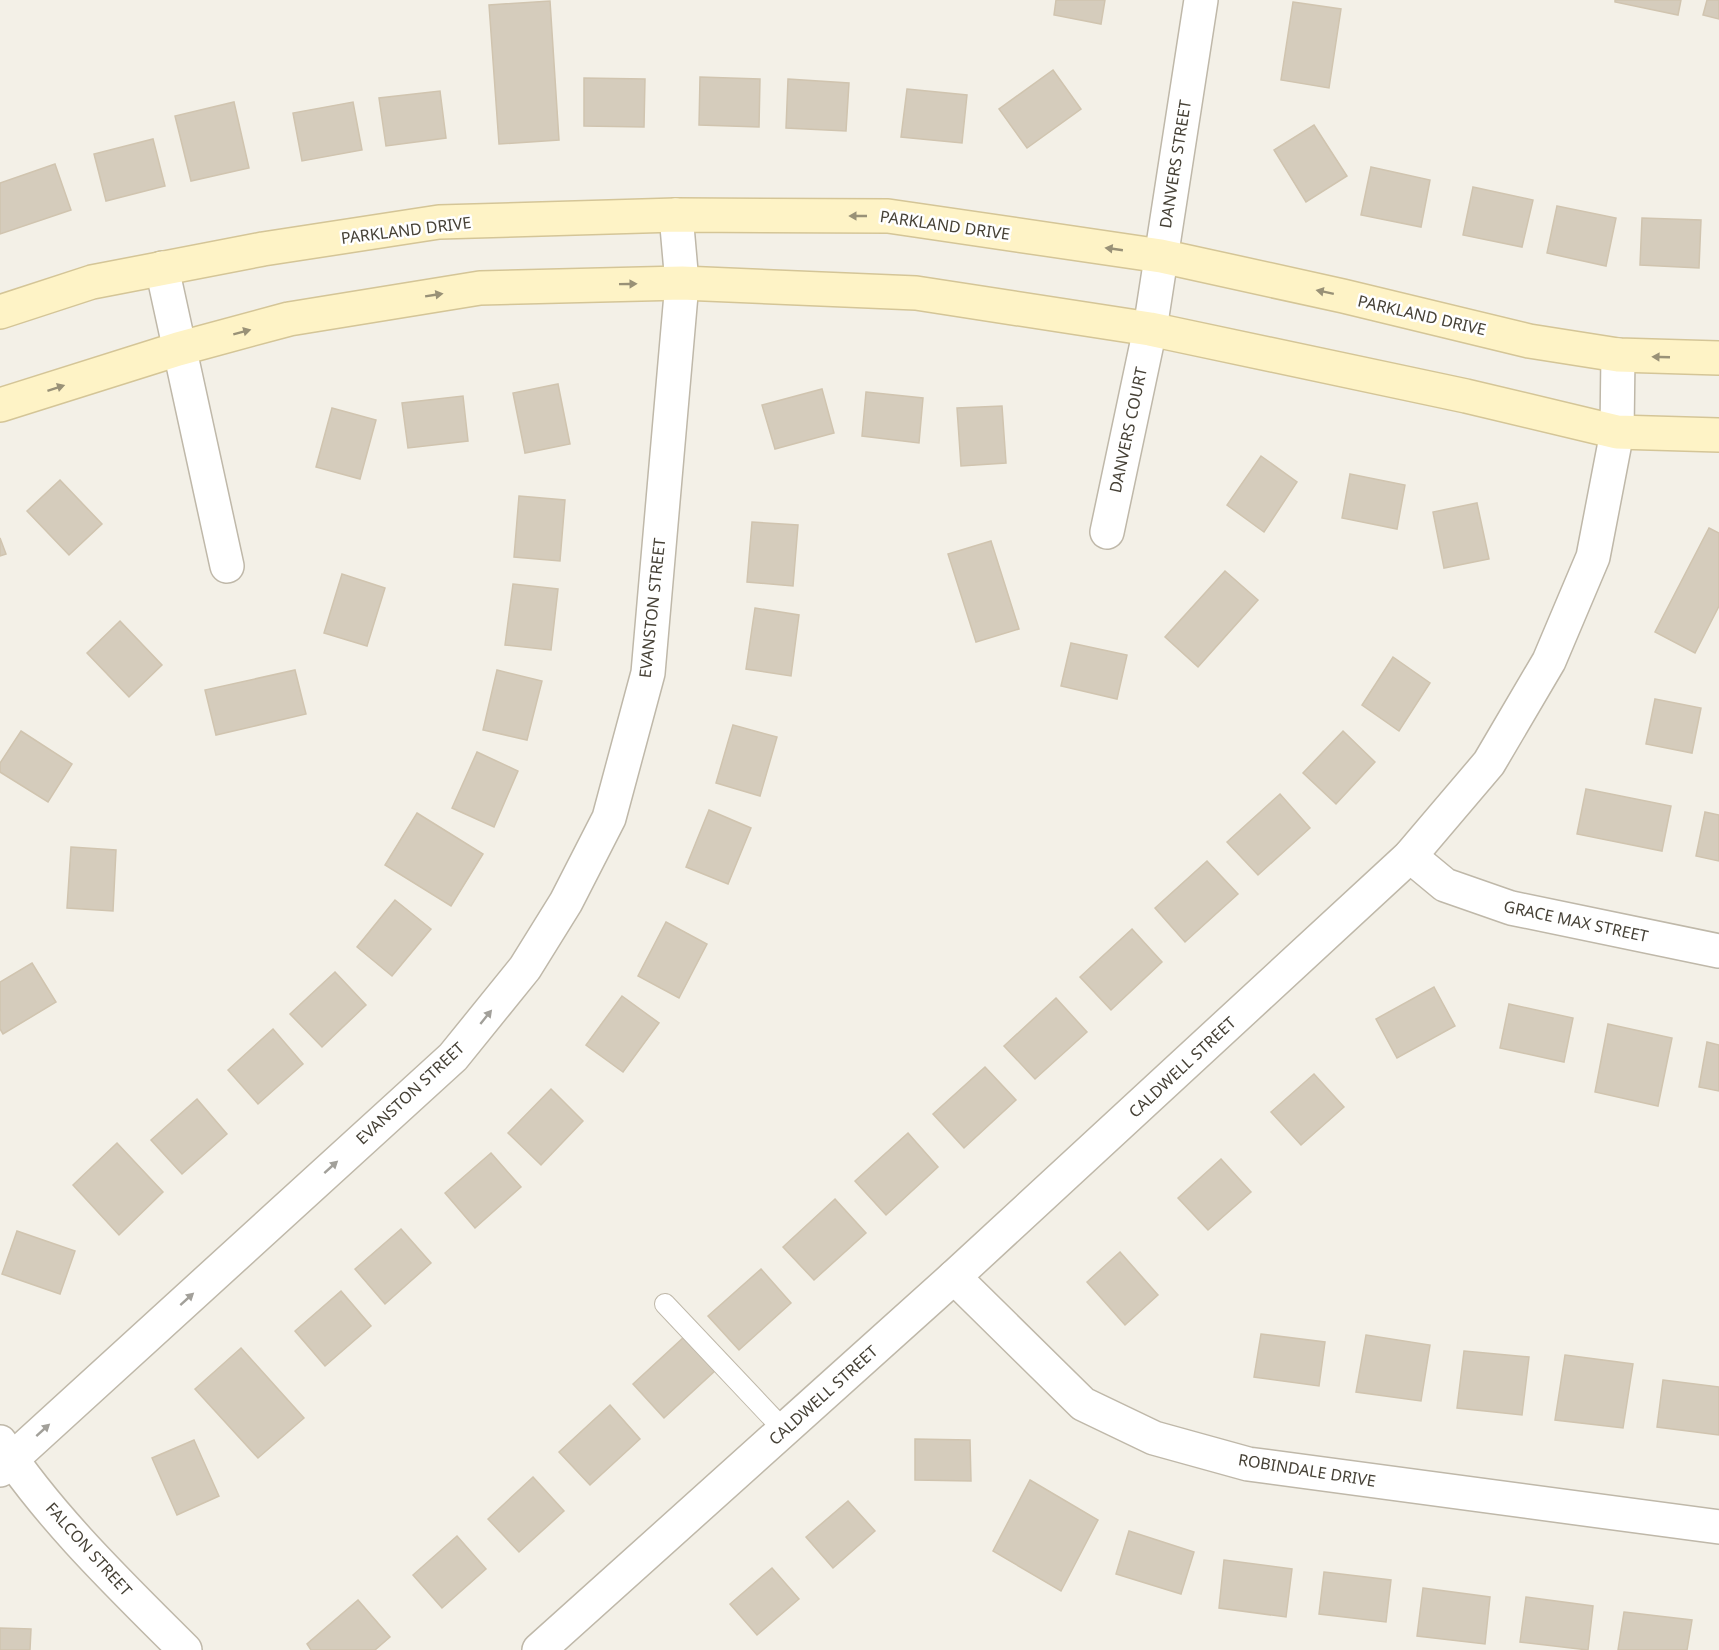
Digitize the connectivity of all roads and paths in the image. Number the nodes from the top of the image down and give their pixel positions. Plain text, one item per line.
1 (1201, 0) edge
2 (676, 215) junction
3 (1161, 256) junction
4 (162, 268) junction
5 (682, 283) junction
6 (0, 312) edge
7 (1150, 329) junction
8 (178, 349) junction
9 (1618, 355) junction
10 (1719, 358) edge
11 (0, 405) edge
12 (1617, 432) junction
13 (1719, 435) edge
14 (1107, 532) dead end
15 (227, 566) dead end
16 (1410, 856) junction
17 (1719, 951) edge
18 (954, 1277) junction
19 (665, 1304) dead end
20 (784, 1430) junction
21 (4, 1457) edge
22 (1719, 1527) edge
23 (185, 1650) edge
24 (539, 1650) edge

1 - 3 street, DANVERS STREET
3 -> 2 street, PARKLAND DRIVE
2 - 4 street, PARKLAND DRIVE
2 - 5 street, EVANSTON STREET
3 - 7 street, DANVERS STREET
9 -> 3 street, PARKLAND DRIVE
4 - 6 street, PARKLAND DRIVE
4 - 8 street
5 - 7 street
8 -> 5 street
21 -> 5 street, EVANSTON STREET
7 - 12 street
7 - 14 street, DANVERS COURT
11 -> 8 street
8 - 15 street
10 -> 9 street, PARKLAND DRIVE
9 - 12 street, CALDWELL STREET
12 - 13 street
12 - 16 street, CALDWELL STREET
16 - 17 street, GRACE MAX STREET
16 - 18 street, CALDWELL STREET
18 - 20 street, CALDWELL STREET
18 - 22 street, ROBINDALE DRIVE
19 - 20 lane
20 - 24 street, CALDWELL STREET
21 - 23 street, FALCON STREET

